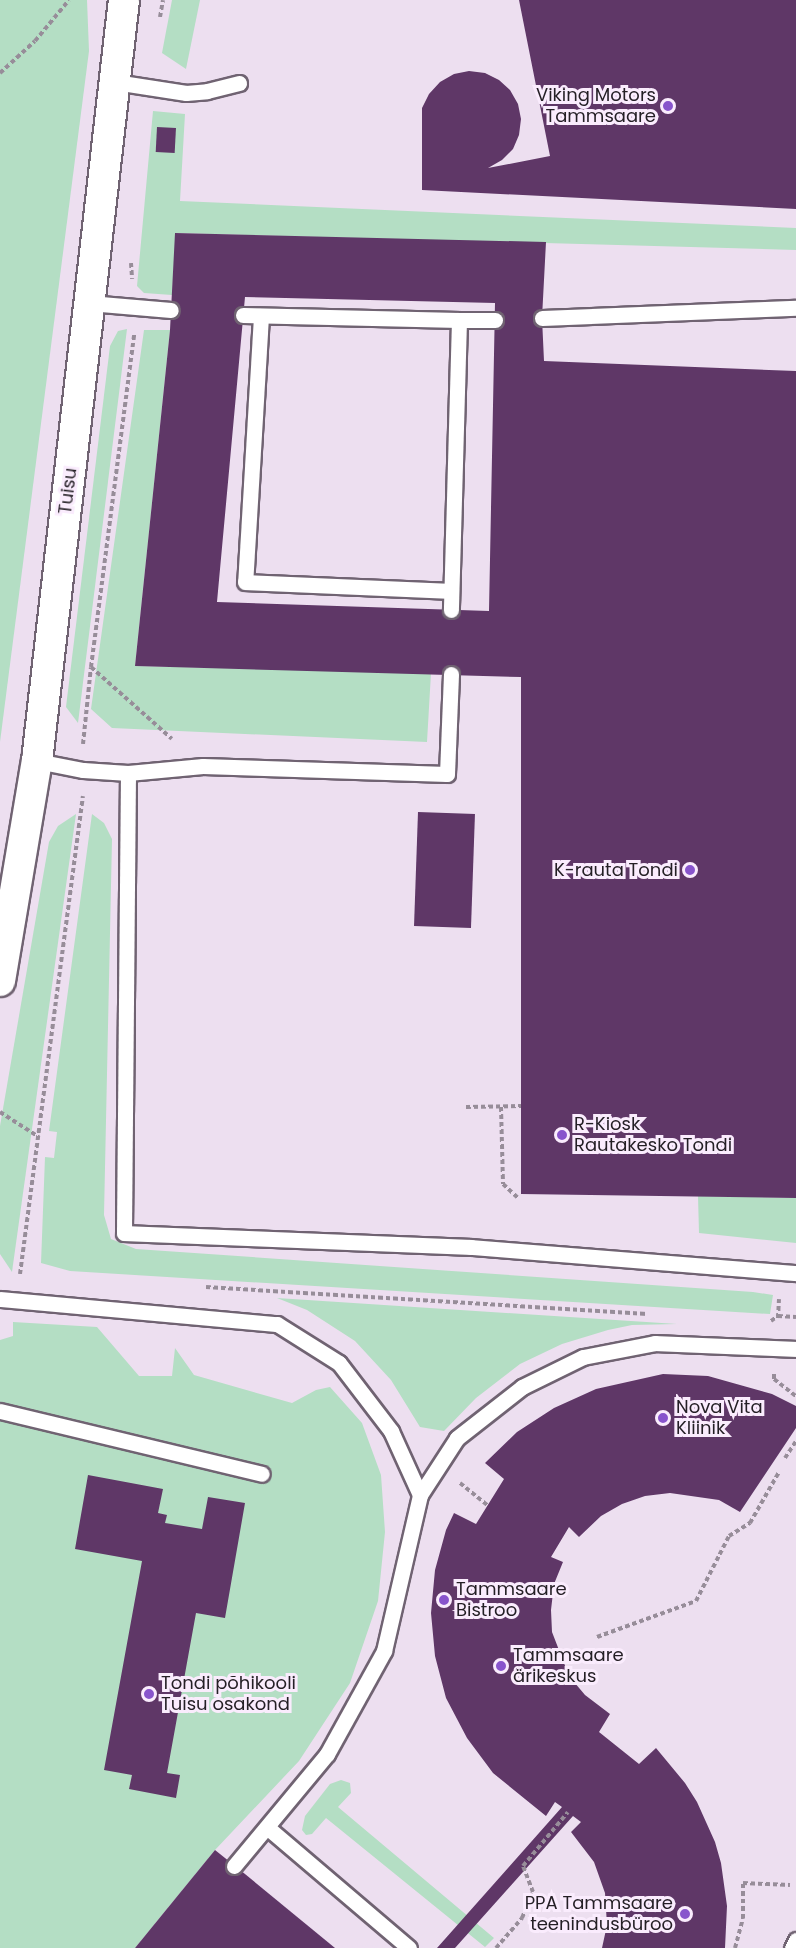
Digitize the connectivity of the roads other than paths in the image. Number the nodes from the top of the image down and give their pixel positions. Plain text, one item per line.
1 (124, 0) edge
2 (115, 82) junction
3 (239, 83) dead end
4 (89, 303) junction
5 (796, 308) edge
6 (171, 310) dead end
7 (243, 315) dead end
8 (261, 316) junction
9 (542, 318) dead end
10 (459, 320) junction
11 (495, 320) dead end
12 (451, 591) junction
13 (451, 609) dead end
14 (451, 674) dead end
15 (37, 760) junction
16 (128, 773) junction
17 (0, 981) edge
18 (796, 1273) edge
19 (0, 1299) edge
20 (796, 1349) edge
21 (0, 1411) edge
22 (262, 1474) dead end
23 (420, 1495) junction
24 (268, 1828) junction
25 (234, 1866) dead end
26 (796, 1940) edge
27 (409, 1948) edge
28 (792, 1948) edge

1 - 2 street, Tuisu
2 - 3 lane
2 - 4 street, Tuisu
4 - 6 lane
4 - 15 street, Tuisu
5 - 9 lane
7 - 8 lane
8 - 10 lane
8 - 12 lane
10 - 11 lane
10 - 12 lane
12 - 13 lane
14 - 16 lane
15 - 16 lane
15 - 17 street, Tuisu
16 - 18 lane
19 - 23 lane
20 - 23 lane
21 - 22 lane
23 - 24 lane
24 - 25 lane
24 - 27 lane
26 - 28 lane

